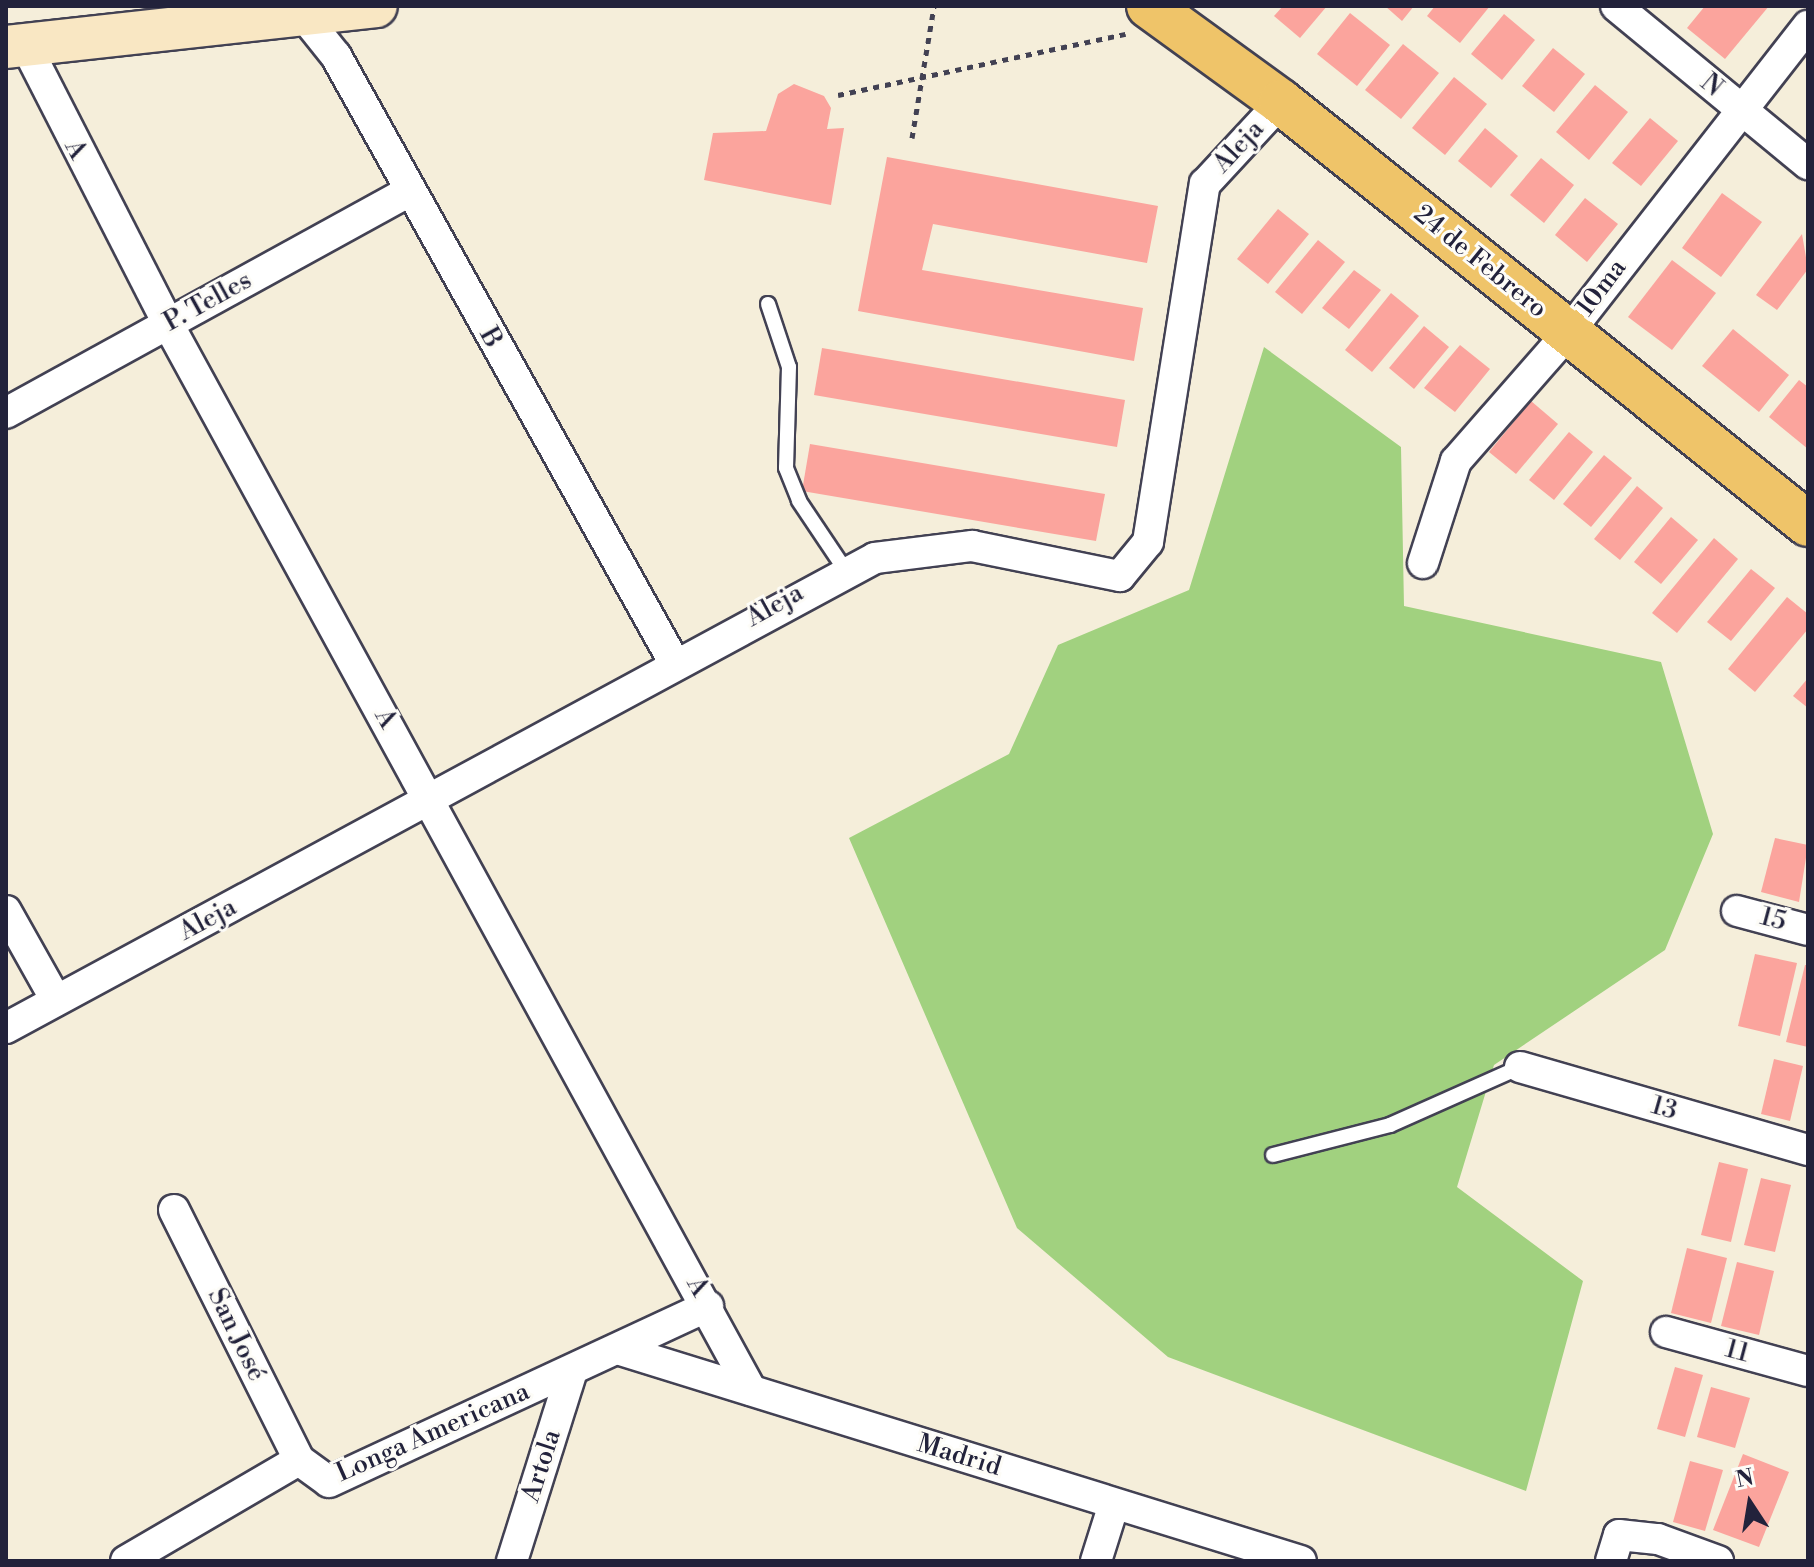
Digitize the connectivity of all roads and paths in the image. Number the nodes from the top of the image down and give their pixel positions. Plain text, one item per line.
1 (376, 6) edge
2 (934, 6) edge
3 (1616, 6) edge
4 (1161, 14) edge
5 (304, 16) junction
6 (1808, 26) edge
7 (15, 45) edge
8 (921, 83) junction
9 (838, 95) dead end
10 (1281, 102) junction
11 (1739, 110) junction
12 (912, 138) dead end
13 (1808, 164) edge
14 (410, 191) junction
15 (768, 304) dead end
16 (168, 324) junction
17 (1568, 333) junction
18 (6, 413) edge
19 (1808, 524) edge
20 (1423, 563) dead end
21 (846, 571) junction
22 (674, 662) junction
23 (431, 802) junction
24 (6, 911) edge
25 (1737, 911) dead end
26 (1808, 930) edge
27 (56, 1000) junction
28 (6, 1028) edge
29 (1520, 1067) joint
30 (1808, 1150) edge
31 (1273, 1155) dead end
32 (174, 1210) dead end
33 (708, 1306) junction
34 (1666, 1332) dead end
35 (617, 1349) junction
36 (572, 1371) junction
37 (1808, 1371) edge
38 (751, 1390) junction
39 (299, 1460) junction
40 (1114, 1504) junction
41 (1615, 1548) edge
42 (126, 1561) edge
43 (512, 1561) edge
44 (1096, 1561) edge
45 (1301, 1561) edge
46 (1718, 1561) edge

1 - 5 street
2 - 8 path
3 - 11 street, N
4 - 8 path
4 - 10 main road, 24 de Febrero
5 - 7 street
5 - 14 street, B
6 - 11 street, 10ma
7 - 16 street, A
8 - 9 path
8 - 12 path
10 - 17 main road, 24 de Febrero
10 - 21 street, Aleja
11 - 13 street, N
11 - 17 street, 10ma
14 - 16 street, P. Telles
14 - 22 street, B
15 - 21 lane
16 - 18 street, P. Telles
16 - 23 street, A
17 - 19 main road, 24 de Febrero
17 - 20 street, 10ma
21 - 22 street, Aleja
22 - 23 street, Aleja
23 - 27 street, Aleja
23 - 33 street, A
24 - 27 street
25 - 26 street, 15
27 - 28 street, Aleja
29 - 30 street, 13
29 - 31 lane
32 - 39 street, San José
33 - 35 street, Longa Americana
33 - 38 street, A
34 - 37 street, 11
35 - 36 street, Longa Americana
35 - 38 street, Madrid
36 - 39 street, Longa Americana
36 - 43 street, Artola
38 - 40 street, Madrid
39 - 42 street, Longa Americana
40 - 44 street
40 - 45 street, Madrid
41 - 46 street

